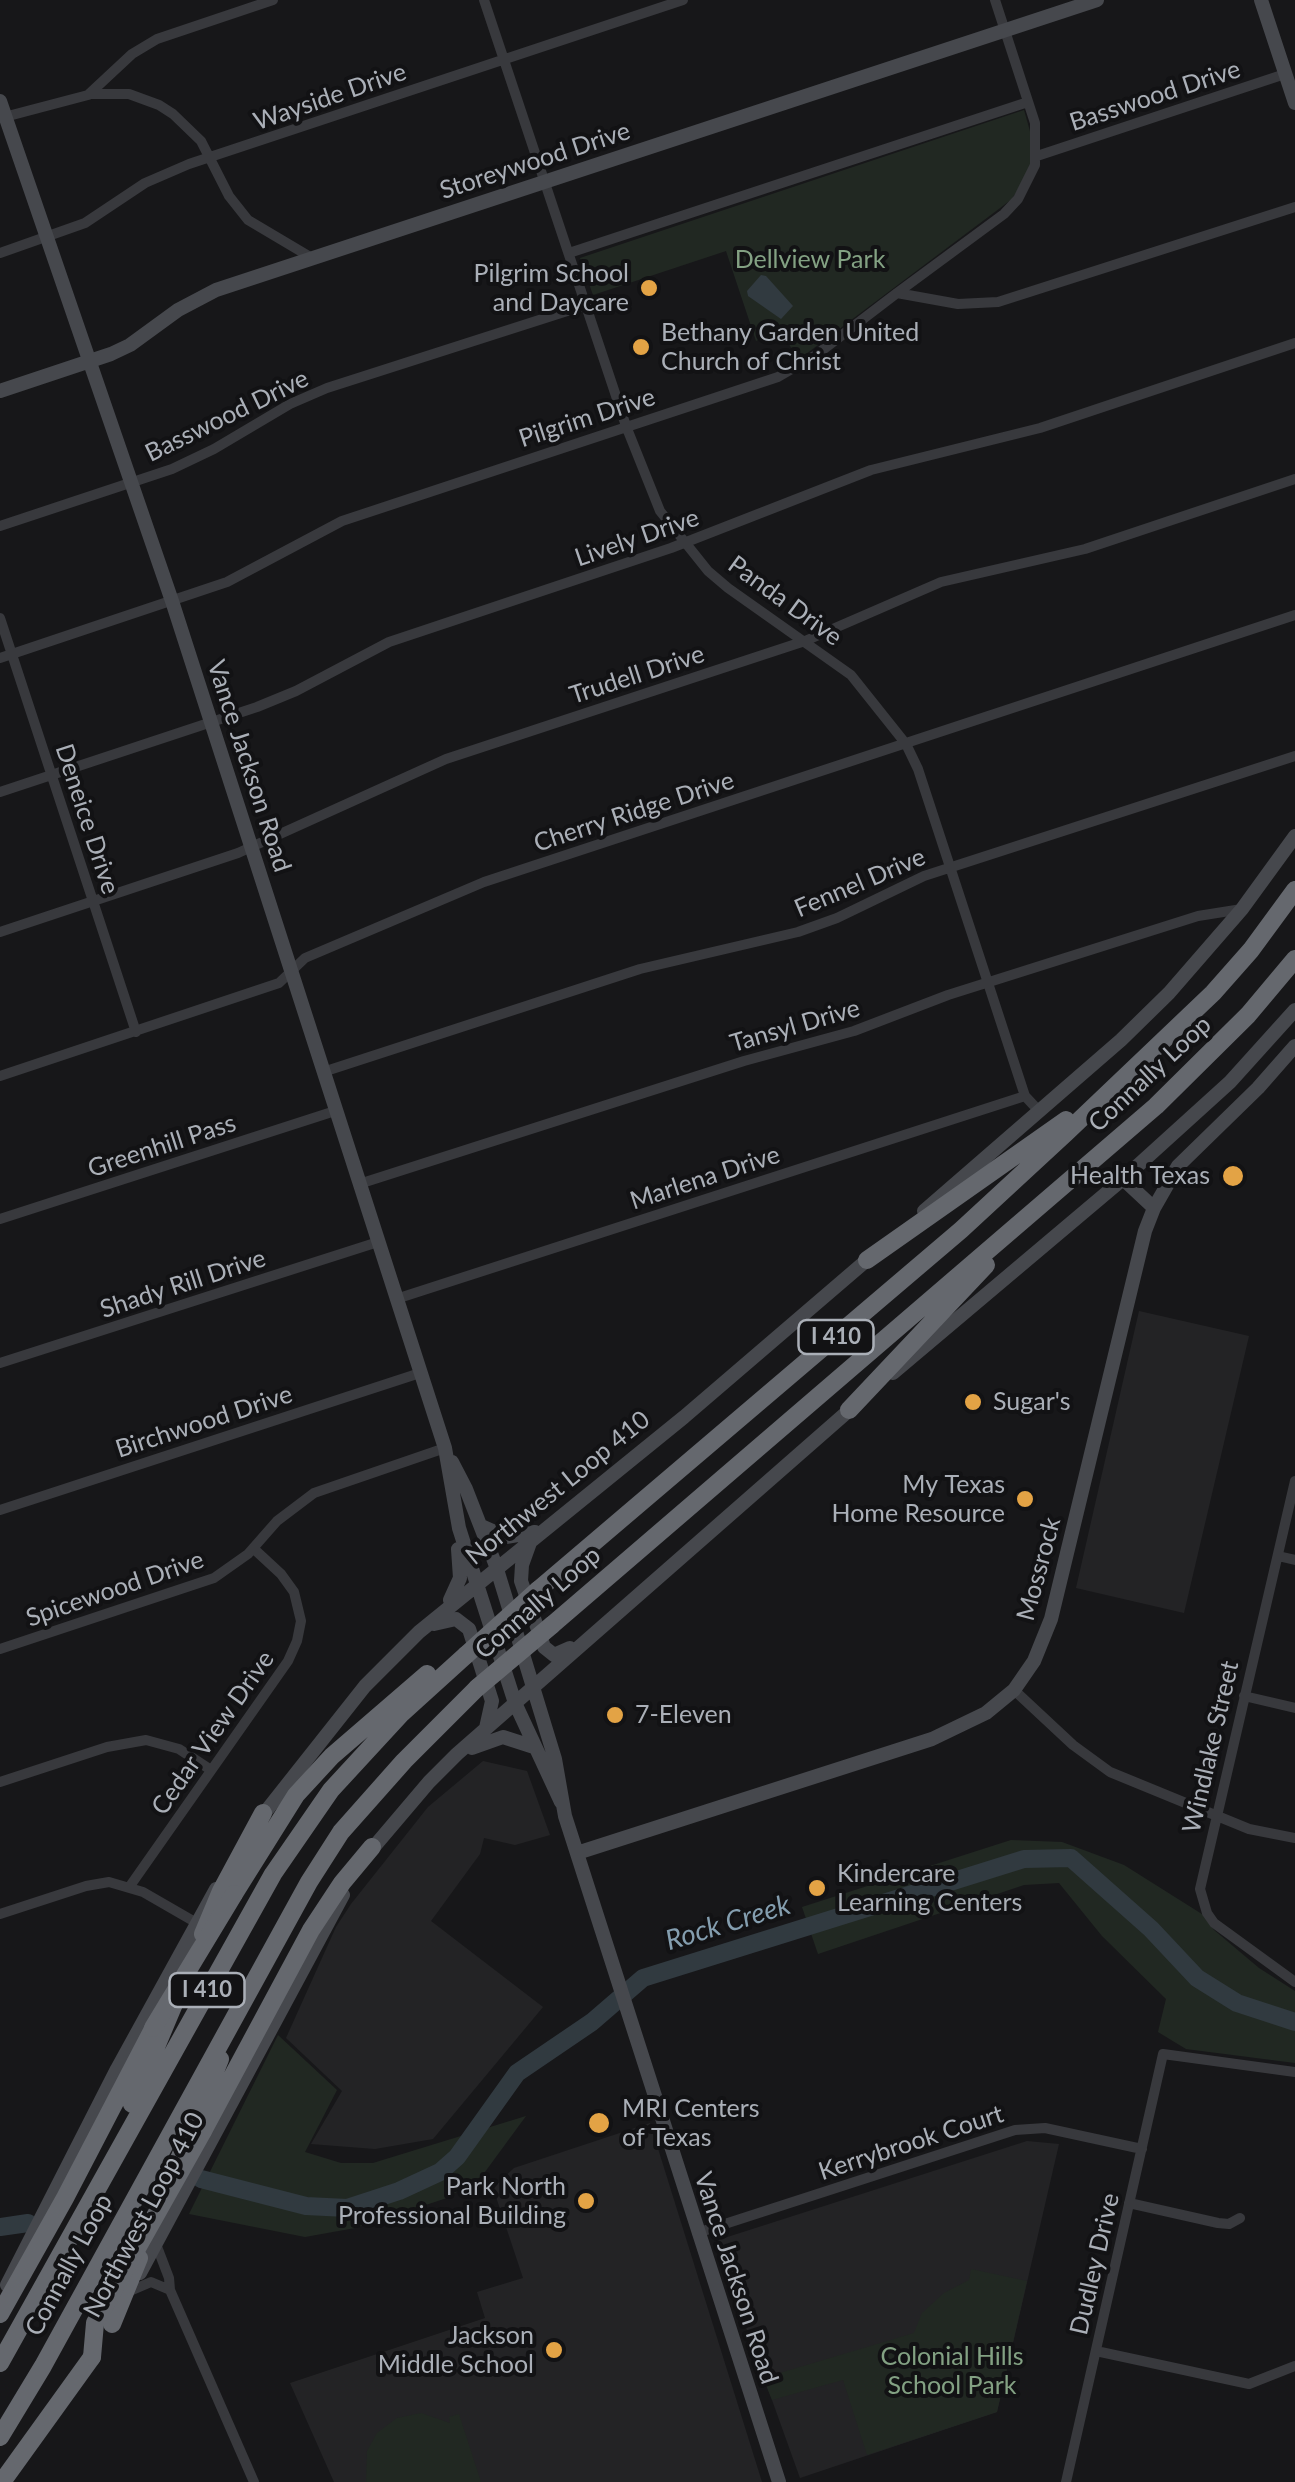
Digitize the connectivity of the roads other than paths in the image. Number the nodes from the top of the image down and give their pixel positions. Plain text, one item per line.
1 (273, 0) edge
2 (484, 0) edge
3 (684, 0) edge
4 (996, 0) edge
5 (1097, 0) edge
6 (1262, 0) edge
7 (1006, 30) junction
8 (504, 60) junction
9 (1286, 74) junction
10 (88, 94) junction
11 (0, 101) edge
12 (1028, 102) junction
13 (1295, 103) edge
14 (3, 117) edge
15 (1037, 156) junction
16 (211, 157) junction
17 (545, 181) junction
18 (1295, 207) edge
19 (47, 237) junction
20 (0, 253) edge
21 (569, 253) junction
22 (312, 258) junction
23 (897, 293) junction
24 (586, 305) junction
25 (1295, 343) edge
26 (90, 360) junction
27 (0, 391) edge
28 (626, 426) junction
29 (1295, 479) edge
30 (133, 482) junction
31 (0, 526) edge
32 (685, 544) junction
33 (172, 601) junction
34 (1295, 615) edge
35 (0, 618) edge
36 (805, 641) junction
37 (12, 654) junction
38 (0, 658) edge
39 (211, 723) junction
40 (906, 744) junction
41 (1295, 756) edge
42 (52, 776) junction
43 (0, 792) edge
44 (1295, 836) edge
45 (251, 846) junction
46 (950, 867) junction
47 (1295, 890) edge
48 (94, 902) junction
49 (1242, 909) junction
50 (0, 932) edge
51 (1295, 959) edge
52 (291, 971) junction
53 (988, 982) junction
54 (1295, 1010) edge
55 (136, 1032) junction
56 (1295, 1046) edge
57 (323, 1072) junction
58 (0, 1076) edge
59 (1128, 1076) junction
60 (1026, 1096) junction
61 (335, 1111) junction
62 (1039, 1111) junction
63 (1123, 1179) junction
64 (359, 1184) junction
65 (1038, 1208) junction
66 (1154, 1208) junction
67 (0, 1220) edge
68 (378, 1242) junction
69 (867, 1260) junction
70 (396, 1299) junction
71 (0, 1363) edge
72 (420, 1373) junction
73 (849, 1410) junction
74 (445, 1448) junction
75 (1295, 1482) edge
76 (0, 1510) edge
77 (480, 1526) junction
78 (459, 1528) junction
79 (538, 1533) junction
80 (254, 1549) junction
81 (1278, 1556) junction
82 (1295, 1560) edge
83 (496, 1566) junction
84 (477, 1582) junction
85 (445, 1608) junction
86 (604, 1624) junction
87 (419, 1632) junction
88 (0, 1649) edge
89 (464, 1651) junction
90 (533, 1687) junction
91 (1014, 1690) junction
92 (1244, 1696) junction
93 (514, 1703) junction
94 (1295, 1708) edge
95 (486, 1729) junction
96 (534, 1748) junction
97 (457, 1754) junction
98 (212, 1770) junction
99 (0, 1782) edge
100 (560, 1802) junction
101 (263, 1813) junction
102 (1216, 1816) junction
103 (1295, 1838) edge
104 (372, 1847) junction
105 (577, 1853) junction
106 (130, 1886) junction
107 (0, 1914) edge
108 (195, 1922) junction
109 (1295, 1982) edge
110 (243, 1998) junction
111 (1295, 2072) edge
112 (1142, 2149) junction
113 (97, 2187) junction
114 (1129, 2203) junction
115 (1240, 2218) dead end
116 (697, 2233) junction
117 (156, 2244) junction
118 (170, 2290) junction
119 (130, 2292) junction
120 (0, 2298) edge
121 (0, 2314) edge
122 (112, 2324) junction
123 (1096, 2352) junction
124 (0, 2363) edge
125 (1295, 2366) edge
126 (0, 2438) edge
127 (2, 2482) edge
128 (12, 2482) edge
129 (254, 2482) edge
130 (779, 2482) edge
131 (1066, 2482) edge

1 - 10 street
2 - 8 street, Panda Drive
3 - 8 street, Wayside Drive
4 - 7 street
5 - 7 main road, Storeywood Drive
6 - 9 main road
7 - 12 street
7 - 17 main road, Storeywood Drive
8 - 16 street, Wayside Drive
8 - 17 street, Panda Drive
9 - 13 main road
9 - 15 street, Basswood Drive
10 - 14 street
10 - 16 street
11 - 14 main road, Vance Jackson Road
12 - 15 street
12 - 21 street
14 - 19 main road, Vance Jackson Road
15 - 23 street, Pilgrim Drive
16 - 19 street, Wayside Drive
16 - 22 street
17 - 21 street, Panda Drive
17 - 22 main road, Storeywood Drive
18 - 23 street
19 - 20 street, Wayside Drive
19 - 26 main road, Vance Jackson Road
21 - 24 street, Panda Drive
22 - 26 main road, Storeywood Drive
23 - 28 street, Pilgrim Drive
24 - 28 street, Panda Drive
24 - 30 street, Basswood Drive
25 - 32 street, Lively Drive
26 - 27 main road, Storeywood Drive
26 - 30 main road, Vance Jackson Road
28 - 32 street, Panda Drive
28 - 33 street, Pilgrim Drive
29 - 36 street, Trudell Drive
30 - 31 street, Basswood Drive
30 - 33 main road, Vance Jackson Road
32 - 36 street, Panda Drive
32 - 39 street, Lively Drive
33 - 37 street, Pilgrim Drive
33 - 39 main road, Vance Jackson Road
34 - 40 street, Cherry Ridge Drive
35 - 37 street, Deneice Drive
36 - 40 street, Panda Drive
36 - 45 street, Trudell Drive
37 - 38 street, Pilgrim Drive
37 - 42 street, Deneice Drive
39 - 42 street, Lively Drive
39 - 45 main road, Vance Jackson Road
40 - 46 street, Panda Drive
40 - 52 street, Cherry Ridge Drive
41 - 46 street, Fennel Drive
42 - 43 street, Lively Drive
42 - 48 street, Deneice Drive
44 - 49 main road, Northwest Loop 410
45 - 48 street, Trudell Drive
45 - 52 main road, Vance Jackson Road
46 - 53 street, Panda Drive
46 - 57 street, Fennel Drive
47 - 59 highway, Connally Loop / I 410
48 - 50 street, Trudell Drive
48 - 55 street, Deneice Drive
49 - 53 street, Tansyl Drive
49 - 62 main road, Northwest Loop 410
51 - 65 highway, Connally Loop / I 410
52 - 55 street, Cherry Ridge Drive
52 - 57 main road, Vance Jackson Road
53 - 60 street, Panda Drive
53 - 64 street, Tansyl Drive
54 - 63 main road, Northwest Loop 410
55 - 58 street, Cherry Ridge Drive
56 - 66 main road, Mossrock
57 - 61 main road, Vance Jackson Road
59 - 69 highway
59 - 89 highway, Connally Loop / I 410, bridge
60 - 62 street, Panda Drive
60 - 70 street, Marlena Drive
61 - 64 main road, Vance Jackson Road
61 - 67 street, Greenhill Pass
62 - 69 main road, Northwest Loop 410
63 - 66 main road
63 - 73 main road, Northwest Loop 410
64 - 68 main road, Vance Jackson Road
65 - 73 highway
65 - 110 highway, Connally Loop / I 410, bridge
66 - 91 main road, Mossrock
68 - 70 main road, Vance Jackson Road
68 - 71 street, Shady Rill Drive
69 - 79 main road, Northwest Loop 410
70 - 72 main road, Vance Jackson Road
72 - 74 main road, Vance Jackson Road
72 - 76 street, Birchwood Drive
73 - 86 main road, Northwest Loop 410
74 - 77 main road, Vance Jackson Road
74 - 78 main road, Vance Jackson Road
74 - 80 street, Spicewood Drive
75 - 81 street, Windlake Street
77 - 79 main road
77 - 83 main road, Vance Jackson Road
78 - 84 main road, Vance Jackson Road
78 - 85 main road
79 - 83 main road, Northwest Loop 410
79 - 86 main road
80 - 88 street, Spicewood Drive
80 - 98 street, Cedar View Drive
81 - 82 street
81 - 92 street, Windlake Street
83 - 84 main road, Northwest Loop 410
83 - 90 main road, Vance Jackson Road
84 - 85 main road, Northwest Loop 410
84 - 93 main road, Vance Jackson Road
85 - 87 main road, Northwest Loop 410
86 - 90 main road, Northwest Loop 410
87 - 95 main road
87 - 101 main road, Northwest Loop 410
89 - 113 highway, Connally Loop / I 410
89 - 121 highway, bridge
90 - 93 main road, Northwest Loop 410
90 - 100 main road, Vance Jackson Road
91 - 102 street
91 - 105 main road, Mossrock
92 - 94 street
92 - 102 street, Windlake Street
93 - 95 main road, Northwest Loop 410
93 - 96 main road, Vance Jackson Road
95 - 97 main road, Northwest Loop 410
96 - 97 main road
96 - 100 main road, Vance Jackson Road
97 - 104 main road, Northwest Loop 410
98 - 99 street
98 - 106 street, Cedar View Drive
100 - 105 main road, Vance Jackson Road
101 - 108 main road, Northwest Loop 410
101 - 113 highway
102 - 103 street
102 - 109 street, Windlake Street
104 - 117 main road, Northwest Loop 410
104 - 127 highway, bridge
105 - 116 main road, Vance Jackson Road
106 - 107 street
106 - 108 street
108 - 120 main road, Northwest Loop 410
110 - 122 highway
110 - 126 highway, Connally Loop / I 410
111 - 112 street, Dudley Drive
112 - 114 street, Dudley Drive
112 - 116 street, Kerrybrook Court
113 - 124 highway, Connally Loop / I 410
114 - 115 street
114 - 123 street, Dudley Drive
116 - 130 main road, Vance Jackson Road
117 - 118 street
117 - 119 main road, Northwest Loop 410
118 - 119 street
118 - 129 street
119 - 122 main road, Northwest Loop 410
122 - 128 main road, Northwest Loop 410
123 - 125 street
123 - 131 street, Dudley Drive

